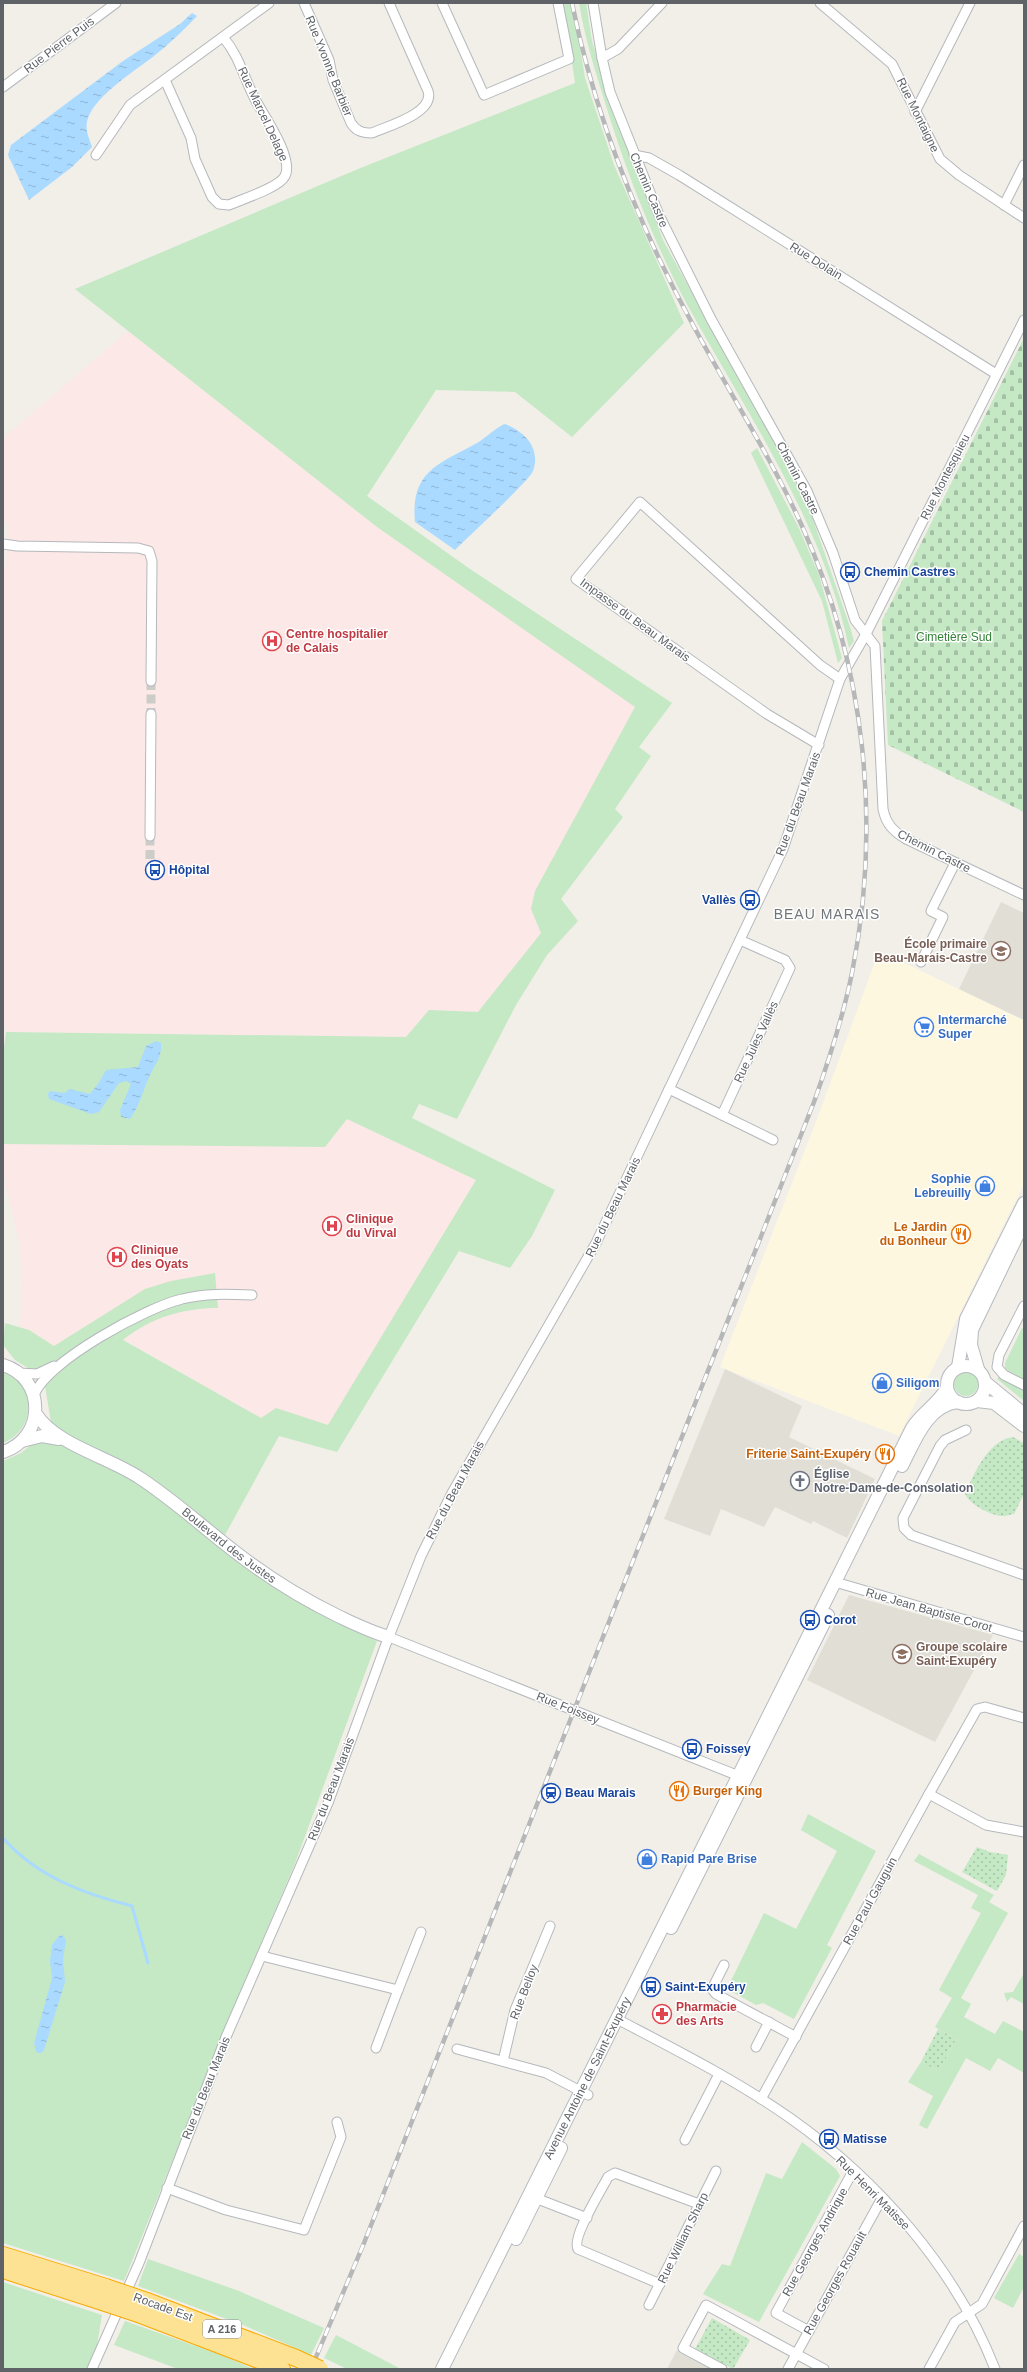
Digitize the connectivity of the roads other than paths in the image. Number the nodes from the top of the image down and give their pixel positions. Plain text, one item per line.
1 (116, 3) edge
2 (268, 3) edge
3 (304, 3) edge
4 (389, 3) edge
5 (442, 3) edge
6 (558, 3) edge
7 (593, 3) edge
8 (662, 3) edge
9 (820, 3) edge
10 (970, 3) edge
11 (223, 37) junction
12 (602, 58) junction
13 (165, 80) junction
14 (3, 87) edge
15 (915, 112) junction
16 (96, 155) dead end
17 (634, 155) junction
18 (1024, 165) edge
19 (1004, 205) junction
20 (1024, 218) edge
21 (1024, 320) edge
22 (996, 374) junction
23 (3, 544) edge
24 (17, 546) junction
25 (3, 548) edge
26 (866, 634) junction
27 (840, 679) junction
28 (151, 681) tunnel mouth
29 (151, 714) tunnel mouth
30 (819, 745) junction
31 (150, 836) tunnel mouth
32 (955, 863) junction
33 (1024, 895) edge
34 (740, 940) junction
35 (921, 962) dead end
36 (669, 1089) junction
37 (722, 1115) junction
38 (773, 1140) dead end
39 (1024, 1203) edge
40 (1024, 1222) edge
41 (252, 1295) dead end
42 (1024, 1306) edge
43 (70, 1358) junction
44 (5, 1363) edge
45 (958, 1367) junction
46 (978, 1369) junction
47 (19, 1373) junction
48 (985, 1382) junction
49 (1024, 1385) edge
50 (947, 1388) junction
51 (34, 1395) junction
52 (977, 1401) junction
53 (958, 1402) junction
54 (36, 1414) junction
55 (1024, 1414) edge
56 (1024, 1426) edge
57 (966, 1430) dead end
58 (21, 1442) junction
59 (75, 1444) junction
60 (3, 1452) edge
61 (1024, 1575) edge
62 (839, 1583) junction
63 (389, 1637) junction
64 (1024, 1637) edge
65 (1024, 1718) edge
66 (742, 1778) junction
67 (929, 1794) junction
68 (1024, 1832) edge
69 (550, 1926) dead end
70 (421, 1932) dead end
71 (262, 1956) junction
72 (724, 1965) dead end
73 (398, 1990) junction
74 (621, 2021) junction
75 (769, 2022) junction
76 (796, 2037) junction
77 (756, 2047) dead end
78 (376, 2048) dead end
79 (457, 2050) dead end
80 (503, 2061) junction
81 (719, 2074) junction
82 (584, 2094) junction
83 (761, 2099) junction
84 (337, 2122) dead end
85 (685, 2140) dead end
86 (854, 2170) junction
87 (716, 2171) dead end
88 (167, 2188) junction
89 (533, 2197) junction
90 (882, 2198) junction
91 (699, 2204) junction
92 (587, 2218) junction
93 (1024, 2226) edge
94 (3, 2255) edge
95 (3, 2270) edge
96 (660, 2284) junction
97 (104, 2295) junction
98 (649, 2305) dead end
99 (144, 2308) junction
100 (968, 2314) junction
101 (809, 2331) junction
102 (796, 2355) junction
103 (92, 2369) edge
104 (282, 2369) edge
105 (320, 2369) edge
106 (442, 2369) edge
107 (451, 2369) edge
108 (722, 2369) edge
109 (788, 2369) edge
110 (824, 2369) edge
111 (929, 2369) edge
112 (995, 2369) edge

1 - 14 street, Rue Pierre Puis
2 - 11 street
3 - 4 street, Rue Yvonne Barbier
5 - 6 street
7 - 12 street, Chemin Castre
8 - 12 street
9 - 15 street, Rue Montaigne
10 - 15 street
11 - 13 street
11 - 13 street, Rue Marcel Delage
12 - 17 street, Chemin Castre
13 - 16 street
15 - 19 street, Rue Montaigne
17 - 22 street, Rue Dolain
17 - 26 street, Chemin Castre
18 - 19 street
19 - 20 street, Rue Montaigne
21 - 22 street, Rue Montesquieu
22 - 26 street, Rue Montesquieu
23 - 24 street
24 - 25 street
24 - 28 street
26 - 27 street, Rue du Beau Marais
26 - 32 street, Chemin Castre
27 - 30 street, Rue du Beau Marais
27 - 30 street, Impasse du Beau Marais
29 - 31 street
30 - 34 street, Rue du Beau Marais
32 - 33 street, Chemin Castre
32 - 35 street
34 - 36 street, Rue du Beau Marais
34 - 37 street, Rue Jules Vallès
36 - 37 street
36 - 63 street, Rue du Beau Marais
37 - 38 street
39 - 45 main road
40 - 46 main road
41 - 43 street
42 - 49 street
43 - 47 street
43 - 51 street
44 - 47 main road
45 - 46 main road
45 - 50 main road
46 - 48 main road
47 - 51 main road
48 - 52 main road
48 - 55 main road
50 - 53 main road
50 - 62 main road, Avenue Antoine de Saint-Exupéry
51 - 54 main road
52 - 53 main road
52 - 56 main road
53 - 62 main road, Avenue Antoine de Saint-Exupéry
54 - 58 main road
54 - 59 main road, Boulevard des Justes
57 - 61 street
58 - 59 main road, Boulevard des Justes
58 - 60 main road
59 - 63 main road, Boulevard des Justes
62 - 64 street, Rue Jean Baptiste Corot
62 - 66 main road, Avenue Antoine de Saint-Exupéry
63 - 66 street, Rue Foissey
63 - 71 street, Rue du Beau Marais
65 - 67 street, Rue Paul Gauguin
66 - 74 main road, Avenue Antoine de Saint-Exupéry
67 - 68 street
67 - 76 street, Rue Paul Gauguin
69 - 80 street, Rue Belloy
70 - 73 street
71 - 73 street
71 - 88 street, Rue du Beau Marais
72 - 75 street
73 - 78 street
74 - 81 street, Rue Henri Matisse
74 - 82 main road, Avenue Antoine de Saint-Exupéry
75 - 76 street
75 - 77 street
76 - 83 street, Rue Paul Gauguin
79 - 80 street
80 - 82 street
81 - 83 street, Rue Henri Matisse
81 - 85 street
82 - 89 main road, Avenue Antoine de Saint-Exupéry
83 - 86 street, Rue Henri Matisse
84 - 88 street
86 - 90 street, Rue Henri Matisse
86 - 101 street, Rue Georges Andrique
87 - 91 street, Rue William Sharp
88 - 103 street, Rue du Beau Marais
89 - 92 street
89 - 106 main road, Avenue Antoine de Saint-Exupéry
89 - 107 main road, Avenue Antoine de Saint-Exupéry
90 - 100 street, Rue Henri Matisse
90 - 101 street, Rue Georges Rouault
91 - 92 street
91 - 96 street, Rue William Sharp
92 - 96 street
93 - 100 street
94 - 97 highway, Rocade Est / A 216
95 - 97 highway, Rocade Est / A 216
96 - 98 street, Rue William Sharp
97 - 99 highway, Rocade Est / A 216, bridge
99 - 104 highway, Rocade Est / A 216
99 - 105 highway, Rocade Est / A 216, bridge
100 - 111 street
100 - 112 street, Rue Henri Matisse
101 - 102 street, Rue Georges Rouault
102 - 108 street
102 - 109 street, Rue Georges Rouault
102 - 110 street

